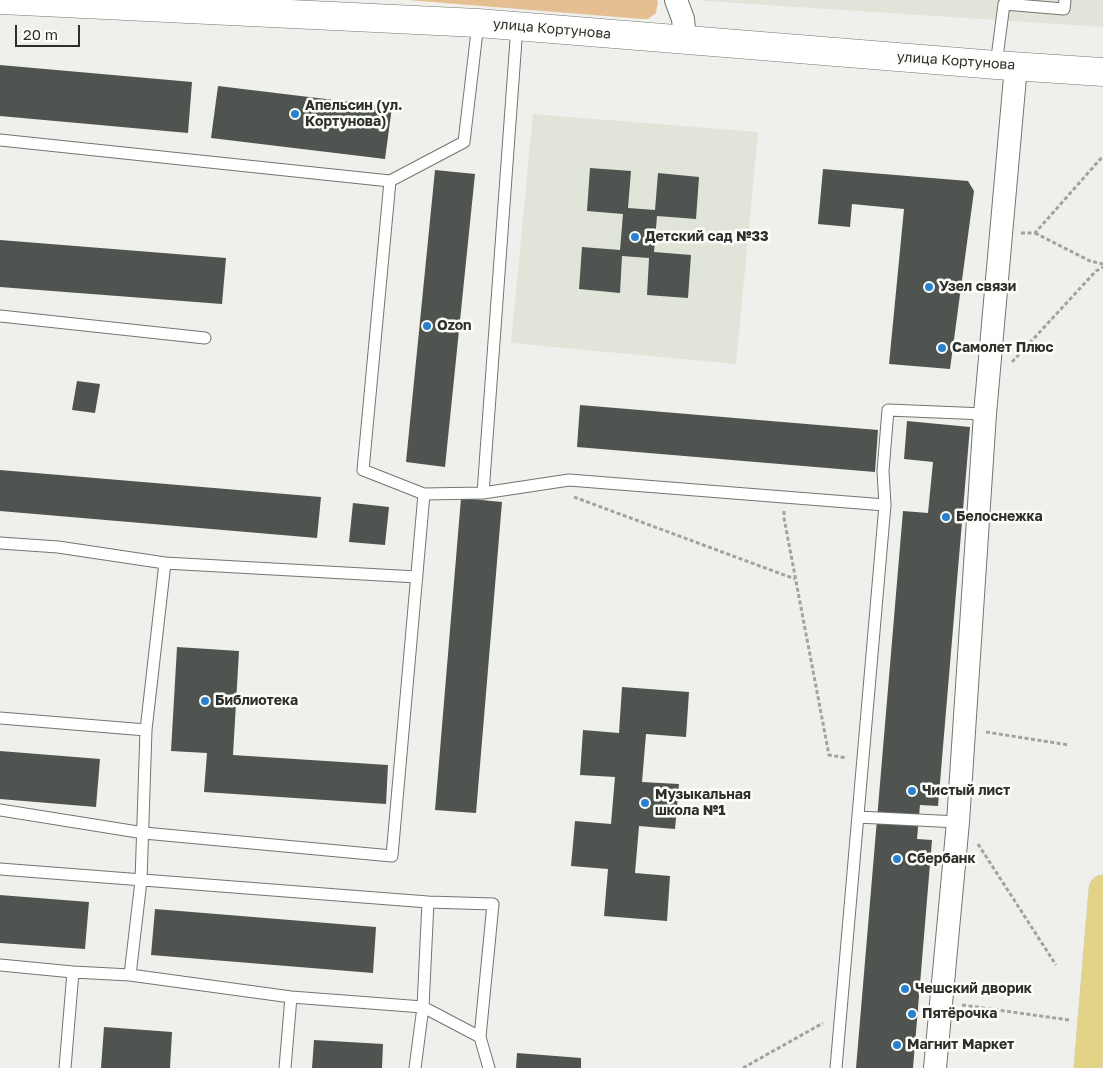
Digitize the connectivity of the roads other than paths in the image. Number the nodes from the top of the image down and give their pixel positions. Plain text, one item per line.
1 (0, 0) edge
2 (676, 0) edge
3 (1065, 0) edge
4 (1004, 2) edge
5 (478, 23) junction
6 (516, 26) junction
7 (685, 40) junction
8 (1006, 65) junction
9 (1103, 72) edge
10 (0, 140) edge
11 (390, 181) junction
12 (0, 316) edge
13 (205, 338) dead end
14 (985, 414) junction
15 (483, 493) junction
16 (424, 494) junction
17 (885, 505) junction
18 (0, 543) edge
19 (166, 563) junction
20 (417, 577) junction
21 (0, 718) edge
22 (146, 730) junction
23 (0, 810) edge
24 (858, 817) junction
25 (958, 822) junction
26 (144, 833) junction
27 (0, 869) edge
28 (141, 881) junction
29 (1103, 889) edge
30 (428, 902) junction
31 (0, 965) edge
32 (73, 972) junction
33 (130, 976) junction
34 (292, 998) junction
35 (423, 1007) junction
36 (480, 1037) junction
37 (65, 1068) edge
38 (286, 1068) edge
39 (415, 1068) edge
40 (489, 1068) edge
41 (836, 1068) edge
42 (935, 1068) edge
43 (1088, 1068) edge

1 - 5 street, улица Кортунова
2 - 7 street
3 - 4 lane
4 - 8 lane
5 - 6 street, улица Кортунова
5 - 11 lane
6 - 7 street, улица Кортунова
6 - 15 lane
7 - 8 street, улица Кортунова
8 - 9 street, улица Кортунова
8 - 14 street
10 - 11 lane
11 - 16 lane
12 - 13 lane
14 - 17 lane
14 - 25 street
15 - 16 lane
15 - 17 lane
16 - 20 lane
17 - 24 lane
18 - 19 lane
19 - 20 lane
19 - 22 lane
20 - 26 lane
21 - 22 lane
22 - 26 lane
23 - 26 lane
24 - 25 lane
24 - 41 lane
25 - 42 street
26 - 28 lane
27 - 28 lane
28 - 30 lane
28 - 33 lane
29 - 43 main road
30 - 35 lane
30 - 36 lane
31 - 32 lane
32 - 33 lane
32 - 37 lane
33 - 34 lane
34 - 35 lane
34 - 38 lane
35 - 36 lane
35 - 39 lane
36 - 40 lane

